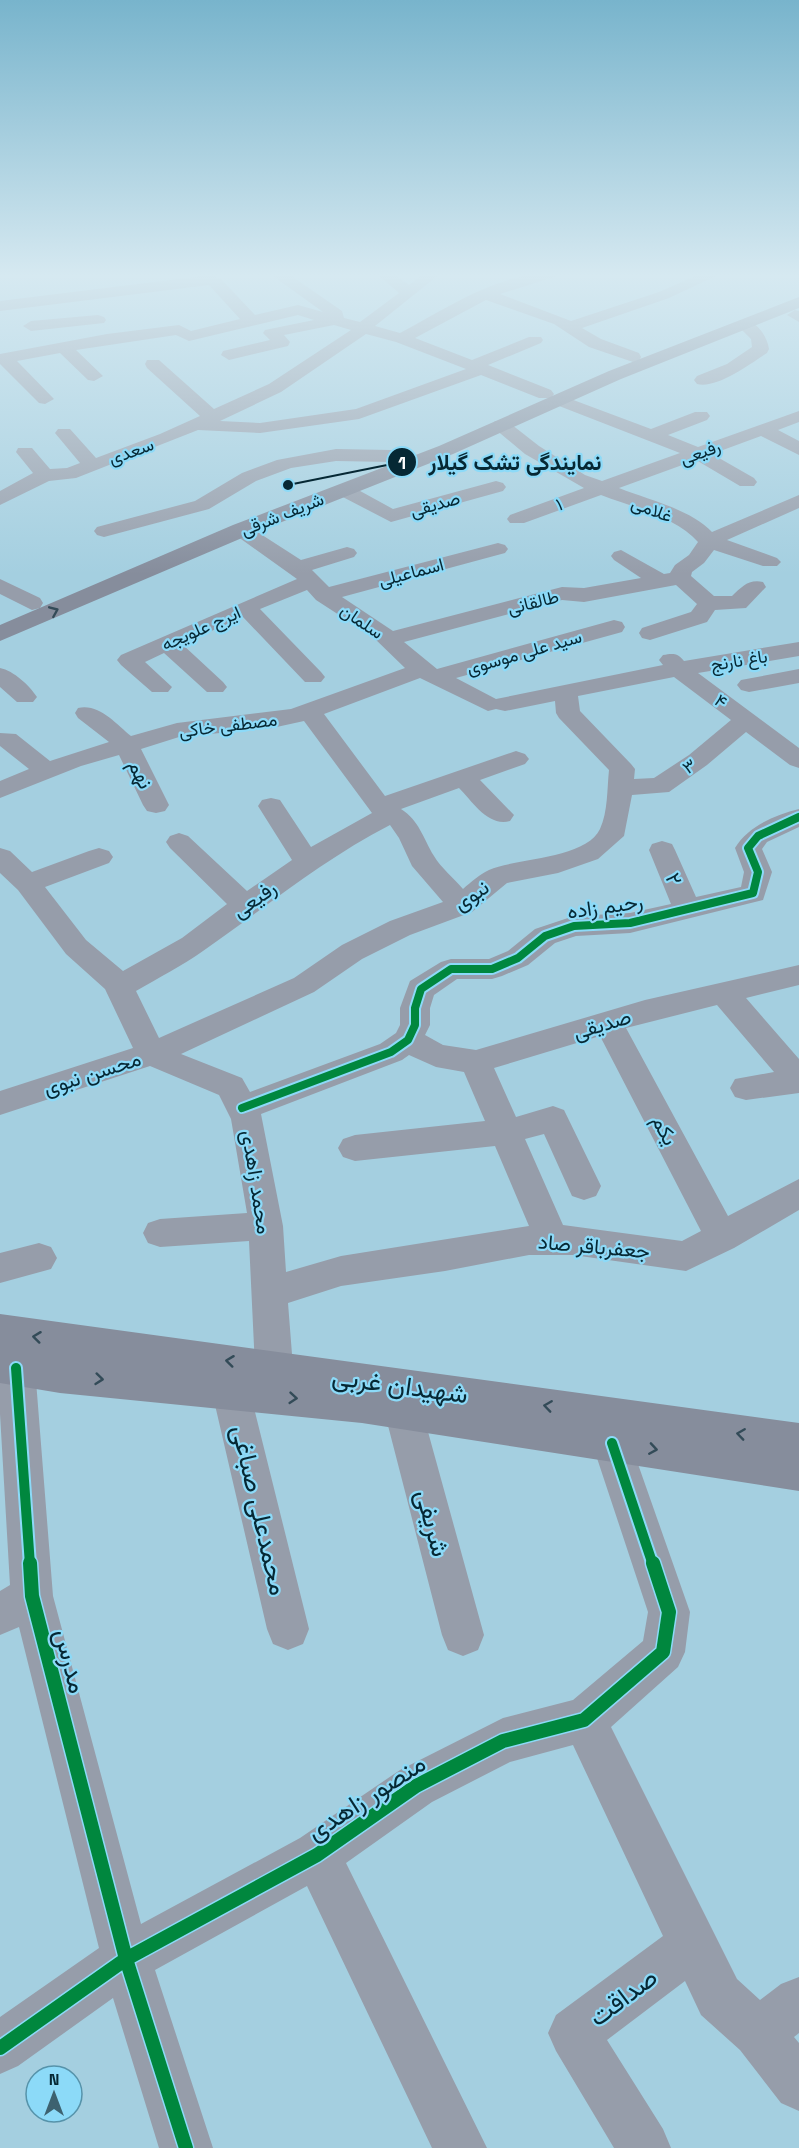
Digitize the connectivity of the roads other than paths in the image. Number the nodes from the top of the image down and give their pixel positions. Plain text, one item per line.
1 (18, 373) edge
2 (91, 373) edge
3 (161, 373) edge
4 (296, 373) edge
5 (462, 373) edge
6 (493, 373) edge
7 (600, 373) edge
8 (614, 373) edge
9 (721, 373) edge
10 (94, 376) dead end
11 (703, 381) dead end
12 (552, 397) junction
13 (45, 399) dead end
14 (701, 416) dead end
15 (799, 416) edge
16 (205, 422) junction
17 (501, 425) junction
18 (762, 429) junction
19 (64, 433) dead end
20 (652, 435) junction
21 (799, 449) edge
22 (25, 452) dead end
23 (697, 453) junction
24 (392, 456) junction
25 (92, 465) junction
26 (69, 474) junction
27 (45, 475) junction
28 (747, 482) dead end
29 (496, 487) dead end
30 (602, 489) junction
31 (344, 490) junction
32 (0, 499) edge
33 (799, 501) edge
34 (0, 518) edge
35 (517, 519) dead end
36 (241, 530) junction
37 (104, 531) dead end
38 (709, 541) junction
39 (498, 549) dead end
40 (347, 553) dead end
41 (621, 556) dead end
42 (770, 562) dead end
43 (670, 579) junction
44 (311, 582) junction
45 (0, 585) edge
46 (755, 587) dead end
47 (562, 593) junction
48 (32, 603) junction
49 (710, 603) junction
50 (246, 608) junction
51 (0, 617) edge
52 (614, 627) junction
53 (650, 633) junction
54 (0, 634) edge
55 (388, 639) junction
56 (167, 644) junction
57 (799, 649) edge
58 (678, 669) junction
59 (428, 674) junction
60 (0, 675) edge
61 (313, 676) dead end
62 (799, 676) edge
63 (749, 685) dead end
64 (160, 687) dead end
65 (215, 687) dead end
66 (566, 692) junction
67 (25, 697) dead end
68 (309, 711) junction
69 (87, 713) dead end
70 (746, 720) junction
71 (7, 739) dead end
72 (126, 744) junction
73 (797, 756) edge
74 (516, 759) dead end
75 (46, 771) junction
76 (463, 778) junction
77 (620, 787) junction
78 (0, 790) edge
79 (156, 805) dead end
80 (271, 806) dead end
81 (386, 810) junction
82 (501, 815) dead end
83 (799, 816) edge
84 (179, 842) dead end
85 (662, 850) dead end
86 (99, 856) dead end
87 (0, 858) edge
88 (307, 862) junction
89 (28, 884) junction
90 (245, 905) junction
91 (462, 905) junction
92 (687, 909) junction
93 (799, 975) edge
94 (119, 987) junction
95 (723, 992) junction
96 (608, 1022) junction
97 (408, 1040) junction
98 (152, 1054) junction
99 (476, 1062) junction
100 (799, 1081) edge
101 (746, 1088) dead end
102 (0, 1103) edge
103 (242, 1108) junction
104 (506, 1132) junction
105 (355, 1148) dead end
106 (584, 1186) dead end
107 (799, 1193) edge
108 (266, 1226) junction
109 (160, 1233) dead end
110 (722, 1238) junction
111 (552, 1240) junction
112 (39, 1258) dead end
113 (0, 1268) edge
114 (270, 1293) junction
115 (5, 1355) edge
116 (274, 1366) junction
117 (231, 1392) junction
118 (403, 1410) junction
119 (612, 1443) junction
120 (798, 1467) edge
121 (16, 1605) edge
122 (288, 1629) dead end
123 (463, 1635) dead end
124 (584, 1720) junction
125 (317, 1855) junction
126 (692, 1945) junction
127 (126, 1959) junction
128 (799, 2002) edge
129 (758, 2032) junction
130 (0, 2048) edge
131 (799, 2085) edge
132 (186, 2148) edge
133 (460, 2148) edge
134 (644, 2148) edge

1 - 13 street
2 - 10 street
3 - 16 street
4 - 16 street, سعدی
5 - 16 street
6 - 12 street
7 - 12 main road, شریف شرقی
8 - 12 main road, شریف شرقی
9 - 11 street
12 - 17 main road, شریف شرقی
12 - 20 street
12 - 24 main road, شریف شرقی
14 - 20 street
15 - 18 street, رفیعی
16 - 25 street, سعدی
17 - 30 street, غلامی
17 - 31 main road, شریف شرقی
18 - 21 street
18 - 23 street, رفیعی
19 - 25 street
20 - 23 street
22 - 27 street
23 - 28 street
23 - 30 street, رفیعی
24 - 37 street
24 - 48 main road, شریف شرقی
25 - 26 street, سعدی
26 - 27 street, سعدی
26 - 34 street, سعدی
27 - 32 street, سعدی
29 - 31 street, صدیقی
30 - 35 street, ۱
30 - 38 street, غلامی
31 - 36 main road, شریف شرقی
33 - 38 street
36 - 44 street, سلمان
54 -> 36 main road, شریف شرقی
38 - 42 street, غلامی
38 - 43 street
39 - 44 street, اسماعیلی
40 - 44 street
41 - 43 street
43 - 47 street, طالقانی
43 - 49 street
44 - 50 street, ایرج علویجه
44 - 55 street, سلمان
45 - 48 street
46 - 49 street
47 - 52 street
47 - 55 street, طالقانی
48 - 51 main road, شریف شرقی
49 - 53 street
50 - 56 street, ایرج علویجه
50 - 61 street
52 - 53 street
52 - 59 street, سید علی موسوی
53 - 58 street, ۴
55 - 59 street, سلمان
56 - 64 street, ایرج علویجه
56 - 65 street
57 - 58 street, باغ نارنج
58 - 66 street, سلمان
58 - 70 street, ۴
59 - 66 street, سلمان
59 - 68 street, مصطفی خاکی
60 - 67 street
62 - 63 street
66 - 77 street, نبوی
68 - 72 street, مصطفی خاکی
68 - 81 street
69 - 72 street
70 - 73 street, ۴
70 - 77 street, ۳
71 - 75 street
72 - 75 street, مصطفی خاکی
72 - 79 street, نهم
74 - 76 street, رفیعی
75 - 78 street, مصطفی خاکی
76 - 81 street, رفیعی
76 - 82 street
77 - 91 street, نبوی
80 - 88 street
81 - 88 street, رفیعی
81 - 91 street
83 - 92 street, رحیم زاده
84 - 90 street
85 - 92 street, ۲
86 - 89 street
87 - 89 street, محسن نبوی
88 - 90 street, رفیعی
89 - 94 street, محسن نبوی
90 - 94 street, رفیعی
91 - 98 street, نبوی
92 - 97 street, رحیم زاده
93 - 95 street, صدیقی
94 - 98 street, محسن نبوی
95 - 96 street, صدیقی
95 - 100 street
96 - 99 street, صدیقی
96 - 110 street, یکم
97 - 99 street, صدیقی
97 - 103 street
98 - 102 street, محسن نبوی
98 - 103 street, محمد زاهدی
99 - 104 street
100 - 101 street
103 - 108 street, محمد زاهدی
104 - 105 street
104 - 106 street
104 - 111 street
107 - 110 street, جعفرباقر صاد
108 - 109 street
108 - 114 street, محمد زاهدی
110 - 111 street, جعفرباقر صاد
111 - 114 street, جعفرباقر صاد
112 - 113 street
114 - 116 street, محمد زاهدی
116 -> 115 main road, شهیدان غربی
115 -> 117 main road, شهیدان غربی
115 - 121 street, مدرس
120 -> 116 main road, شهیدان غربی
117 -> 118 main road, شهیدان غربی
117 - 122 street, محمدعلی صباغی
118 - 119 main road, شهیدان غربی
118 - 123 street, شریفی
119 -> 120 main road, شهیدان غربی
119 - 124 street, منصور زاهدی
121 - 127 street, مدرس
124 - 125 street, منصور زاهدی
124 - 126 street
125 - 127 street, منصور زاهدی
125 - 133 street
126 - 129 street
126 - 134 street, صداقت
127 - 130 street, منصور زاهدی
127 - 132 street, مدرس
128 - 129 street
129 - 131 street

